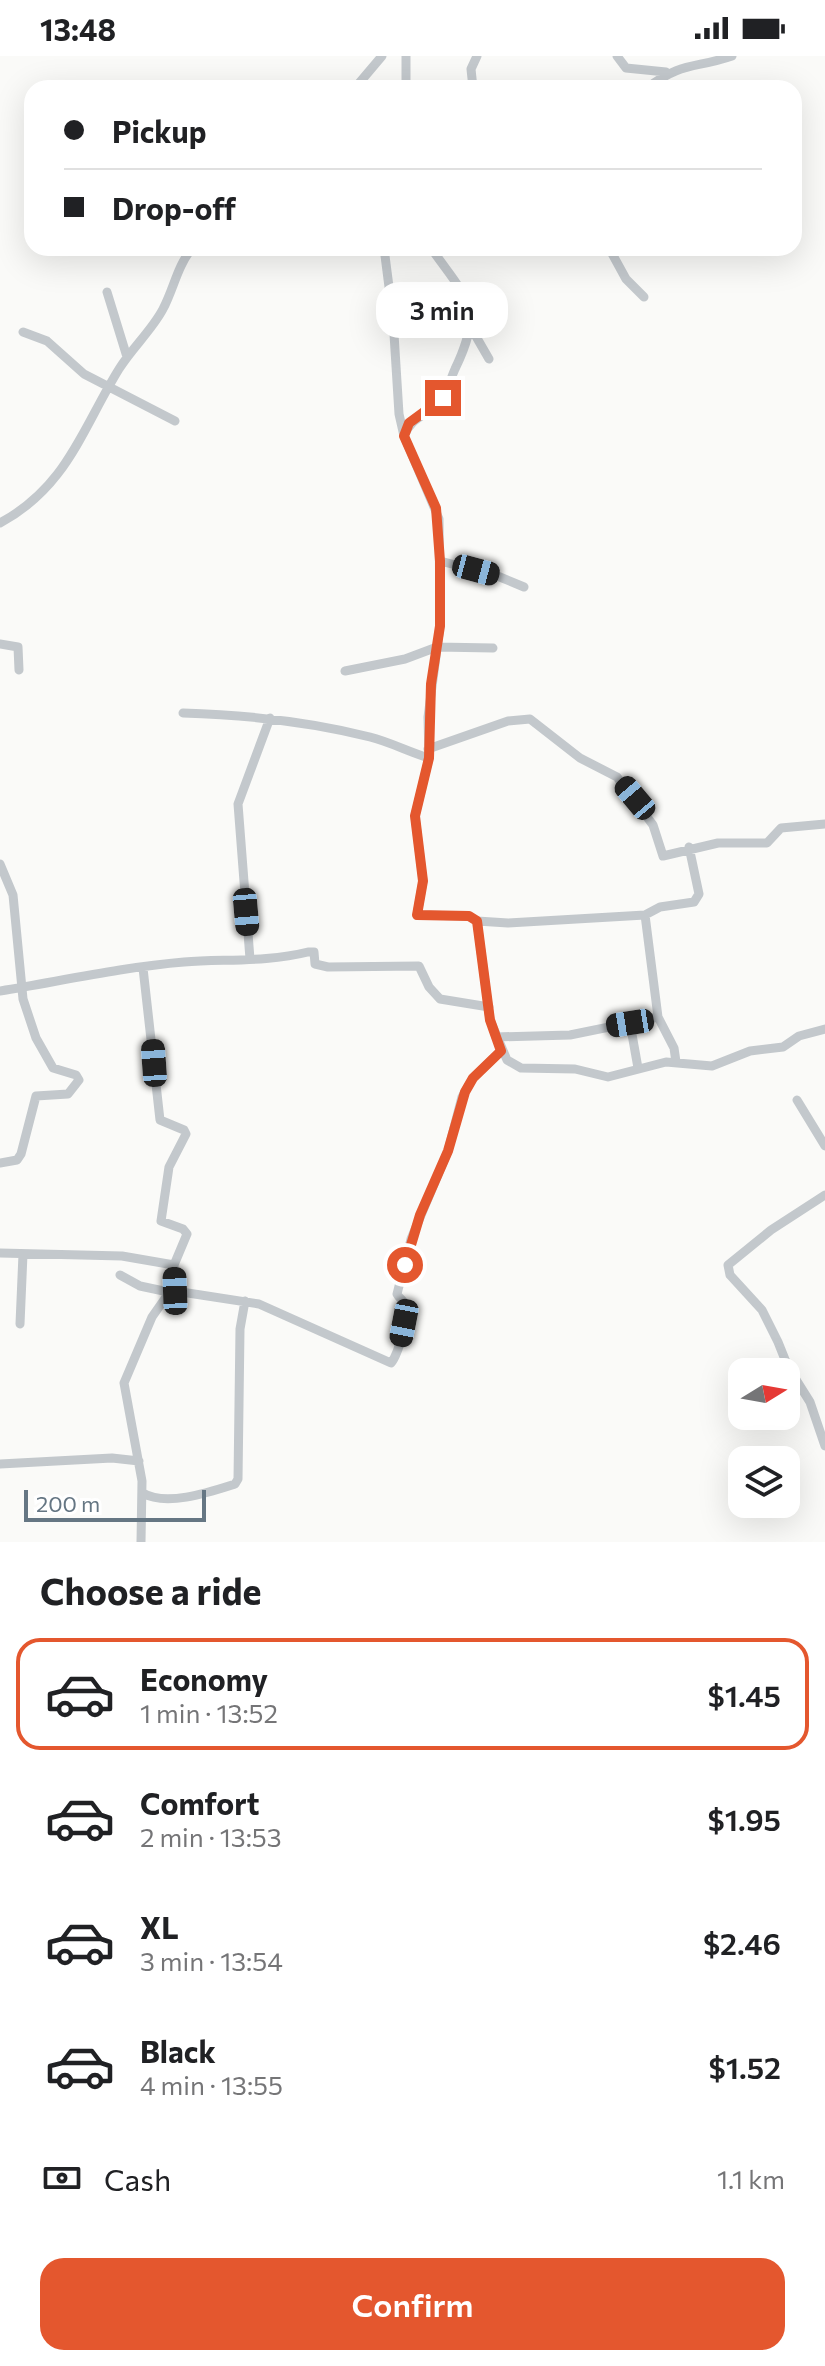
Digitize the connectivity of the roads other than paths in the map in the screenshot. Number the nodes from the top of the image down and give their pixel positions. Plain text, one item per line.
1 (382, 56) edge
2 (406, 56) edge
3 (477, 56) edge
4 (617, 56) edge
5 (729, 57) edge
6 (666, 72) junction
7 (362, 80) edge
8 (406, 80) edge
9 (472, 80) edge
10 (656, 80) edge
11 (186, 256) edge
12 (385, 256) edge
13 (437, 256) edge
14 (613, 256) edge
15 (107, 292) dead end
16 (644, 297) dead end
17 (470, 326) junction
18 (23, 332) dead end
19 (127, 357) junction
20 (489, 359) dead end
21 (109, 386) junction
22 (175, 421) dead end
23 (404, 436) junction
24 (0, 523) edge
25 (440, 561) junction
26 (524, 587) dead end
27 (0, 644) edge
28 (437, 647) junction
29 (493, 648) dead end
30 (19, 670) dead end
31 (345, 671) dead end
32 (183, 713) dead end
33 (270, 718) junction
34 (428, 753) junction
35 (825, 824) edge
36 (689, 847) junction
37 (0, 864) edge
38 (645, 915) junction
39 (477, 921) junction
40 (250, 959) junction
41 (143, 968) junction
42 (22, 988) junction
43 (0, 991) edge
44 (489, 1007) junction
45 (658, 1017) junction
46 (630, 1023) junction
47 (825, 1029) edge
48 (496, 1037) junction
49 (501, 1051) junction
50 (676, 1062) junction
51 (638, 1068) junction
52 (797, 1100) dead end
53 (825, 1146) edge
54 (0, 1163) edge
55 (825, 1195) edge
56 (0, 1253) edge
57 (23, 1254) junction
58 (174, 1265) junction
59 (120, 1275) dead end
60 (174, 1292) junction
61 (245, 1301) junction
62 (20, 1324) dead end
63 (825, 1446) edge
64 (139, 1461) junction
65 (0, 1464) edge
66 (143, 1493) junction
67 (141, 1542) edge

1 - 7 street
2 - 8 street
3 - 9 street
4 - 6 street
5 - 6 street
6 - 10 street
11 - 19 street
12 - 23 street
13 - 17 street
14 - 16 street
15 - 19 street
17 - 20 street
17 - 23 street
18 - 21 street
19 - 21 street
21 - 22 street
21 - 24 street
23 - 25 street
25 - 26 street
25 - 28 street
27 - 30 street
28 - 29 street
28 - 31 street
28 - 34 street
32 - 33 street
33 - 34 street
33 - 40 street
34 - 36 street
34 - 39 street
35 - 36 street
36 - 38 street
37 - 42 street
38 - 39 street
38 - 45 street
39 - 44 street
40 - 41 street
40 - 44 street
41 - 42 street
41 - 58 street
42 - 43 street
42 - 54 street
44 - 48 street
45 - 46 street
45 - 50 street
46 - 48 street
46 - 51 street
47 - 50 street
48 - 49 street
49 - 51 street
49 - 61 street
50 - 51 street
52 - 53 street
55 - 63 street
56 - 57 street
57 - 58 street
57 - 62 street
58 - 60 street
59 - 60 street
60 - 61 street
60 - 64 street
61 - 66 street
64 - 65 street
64 - 66 street
66 - 67 street

